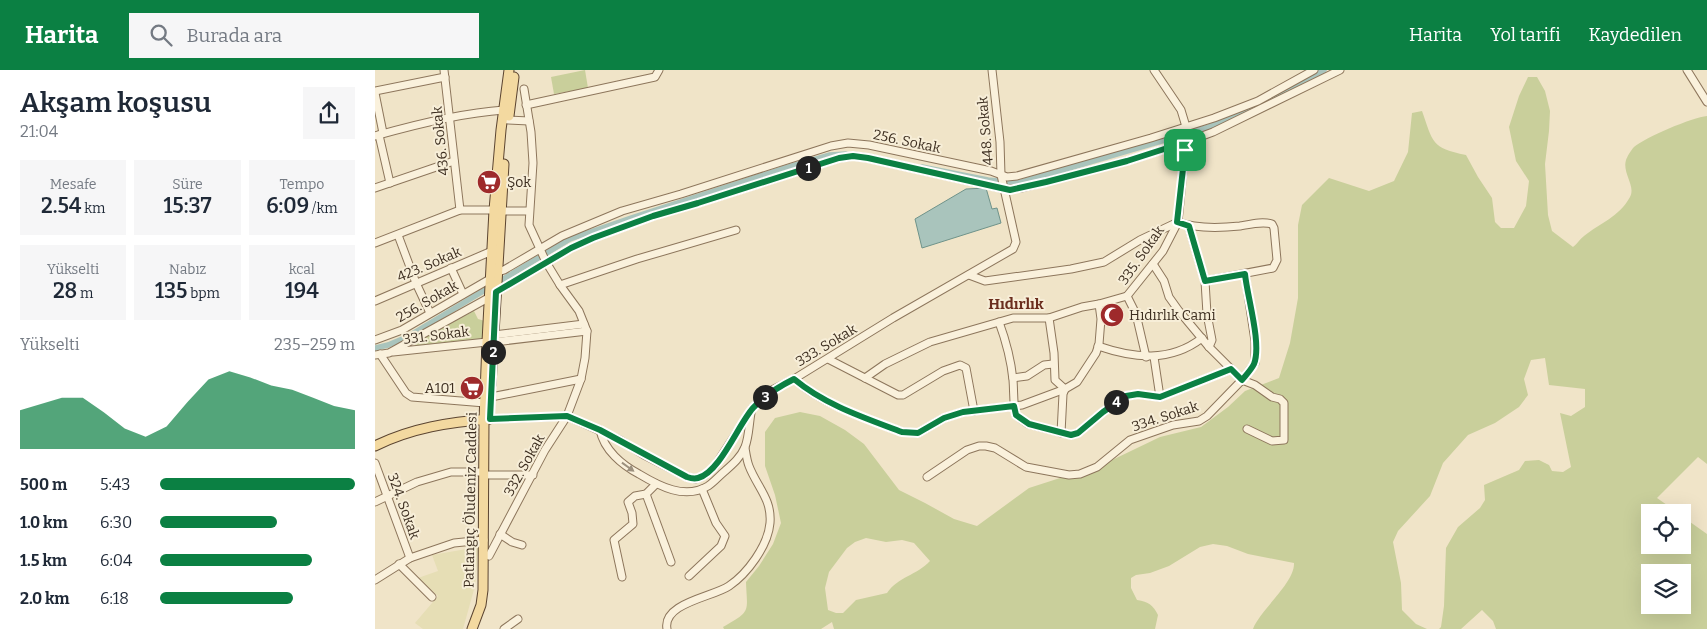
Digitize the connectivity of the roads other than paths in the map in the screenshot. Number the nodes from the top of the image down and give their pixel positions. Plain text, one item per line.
1 (509, 70) edge
2 (515, 70) edge
3 (659, 70) edge
4 (992, 70) edge
5 (1154, 70) edge
6 (1314, 70) edge
7 (1340, 70) edge
8 (1687, 70) edge
9 (445, 73) edge
10 (524, 89) dead end
11 (375, 92) edge
12 (1707, 102) edge
13 (527, 105) junction
14 (504, 110) junction
15 (451, 117) junction
16 (509, 120) junction
17 (529, 122) junction
18 (379, 134) edge
19 (1186, 134) junction
20 (454, 161) junction
21 (1001, 176) junction
22 (390, 183) junction
23 (375, 188) edge
24 (1004, 188) junction
25 (460, 210) junction
26 (498, 210) junction
27 (529, 211) junction
28 (1177, 222) junction
29 (1189, 226) junction
30 (735, 230) dead end
31 (398, 235) junction
32 (375, 243) edge
33 (493, 251) junction
34 (541, 251) junction
35 (545, 261) junction
36 (1153, 264) junction
37 (451, 268) junction
38 (1245, 274) junction
39 (969, 275) junction
40 (1205, 281) junction
41 (416, 283) junction
42 (493, 285) junction
43 (560, 285) junction
44 (463, 294) junction
45 (1127, 296) junction
46 (375, 301) edge
47 (1099, 304) junction
48 (430, 313) junction
49 (1049, 318) junction
50 (999, 322) junction
51 (585, 328) junction
52 (1202, 338) junction
53 (375, 340) edge
54 (491, 340) junction
55 (1098, 346) junction
56 (1209, 347) junction
57 (389, 353) junction
58 (378, 354) edge
59 (1150, 357) junction
60 (828, 358) junction
61 (1053, 364) junction
62 (1231, 369) junction
63 (865, 378) junction
64 (1013, 378) junction
65 (581, 379) junction
66 (794, 379) junction
67 (1242, 380) junction
68 (1065, 389) junction
69 (1160, 397) junction
70 (488, 400) junction
71 (1014, 406) junction
72 (752, 409) junction
73 (974, 411) junction
74 (567, 416) junction
75 (487, 419) junction
76 (1247, 429) dead end
77 (600, 430) junction
78 (1061, 433) junction
79 (375, 446) edge
80 (745, 448) junction
81 (375, 463) edge
82 (486, 474) junction
83 (533, 475) junction
84 (927, 477) dead end
85 (656, 484) junction
86 (702, 490) junction
87 (646, 494) junction
88 (388, 496) junction
89 (375, 502) edge
90 (500, 534) junction
91 (484, 540) junction
92 (522, 545) dead end
93 (489, 556) junction
94 (410, 558) junction
95 (671, 562) dead end
96 (399, 564) junction
97 (689, 576) dead end
98 (622, 577) dead end
99 (375, 580) edge
100 (432, 597) dead end
101 (518, 619) dead end
102 (472, 629) edge
103 (479, 629) edge
104 (504, 629) edge
105 (667, 629) edge

1 - 14 main road, Patlangıç Öludeniz Caddesi
2 - 16 main road, Patlangıç Öludeniz Caddesi
3 - 13 street
4 - 21 street, 448. Sokak
5 - 19 street
6 - 19 street, 256. Sokak
7 - 19 street
8 - 12 street
9 - 11 street
9 - 15 street, 436. Sokak
10 - 13 street
11 - 18 street
13 - 17 street
14 - 15 street
14 - 26 main road, Patlangıç Öludeniz Caddesi
15 - 18 street
15 - 20 street, 436. Sokak
16 - 17 street
16 - 26 main road, Patlangıç Öludeniz Caddesi
17 - 27 street
18 - 22 street
19 - 21 street, 256. Sokak
19 - 24 street
19 - 28 street, 335. Sokak
20 - 22 street
20 - 25 street, 436. Sokak
21 - 24 street, 448. Sokak
21 - 34 street, 256. Sokak
22 - 23 street
24 - 35 street
24 - 39 street, 333. Sokak
25 - 26 street
25 - 31 street
26 - 27 street
26 - 33 main road, Patlangıç Öludeniz Caddesi
26 - 42 main road, Patlangıç Öludeniz Caddesi
27 - 34 street
28 - 29 street
28 - 36 street, 335. Sokak
28 - 39 street
29 - 38 street
29 - 40 street
30 - 43 street
31 - 32 street
31 - 41 street
33 - 37 street, 423. Sokak
33 - 42 main road, Patlangıç Öludeniz Caddesi
34 - 35 street
34 - 42 street, 256. Sokak
35 - 42 street
35 - 43 street
36 - 45 street, 335. Sokak
36 - 52 street
37 - 41 street, 423. Sokak
37 - 44 street
38 - 40 street
38 - 67 street, 334. Sokak
39 - 60 street, 333. Sokak
40 - 56 street
41 - 46 street, 423. Sokak
41 - 48 street
42 - 44 street, 256. Sokak
42 - 54 main road, Patlangıç Öludeniz Caddesi
42 - 57 street, 256. Sokak
43 - 51 street
44 - 48 street, 256. Sokak
45 - 47 street, 335. Sokak
45 - 59 street
47 - 49 street, 335. Sokak
47 - 55 street
48 - 53 street, 256. Sokak
49 - 50 street, 335. Sokak
49 - 61 street
50 - 63 street, 335. Sokak
50 - 64 street
51 - 54 street, 331. Sokak
51 - 65 street, 332. Sokak
52 - 56 street
52 - 59 street
54 - 57 street, 331. Sokak
54 - 70 main road, Patlangıç Öludeniz Caddesi
55 - 59 street
55 - 68 street
56 - 62 street
57 - 58 street, 256. Sokak
58 - 70 street
59 - 69 street
60 - 63 street
60 - 66 street, 333. Sokak
61 - 64 street
61 - 68 street
62 - 67 street
62 - 69 street
63 - 73 street
64 - 71 street
65 - 70 street
65 - 74 street, 332. Sokak
66 - 72 street, 333. Sokak
66 - 73 street
67 - 76 street
67 - 84 street, 334. Sokak
68 - 71 street
68 - 78 street
69 - 78 street
70 - 75 main road, Patlangıç Öludeniz Caddesi
71 - 73 street
71 - 78 street
72 - 77 street, 333. Sokak
72 - 80 street
74 - 75 street
74 - 77 street, 333. Sokak
74 - 83 street, 332. Sokak
75 - 79 main road
75 - 82 main road, Patlangıç Öludeniz Caddesi
77 -> 85 street
80 - 86 street
80 - 105 street
81 - 88 street, 324. Sokak
82 - 83 street
82 - 88 street
82 - 91 main road, Patlangıç Öludeniz Caddesi
82 - 93 main road, Patlangıç Öludeniz Caddesi
83 - 90 street, 332. Sokak
85 - 86 street
85 - 87 street
86 - 97 street
87 - 95 street
87 - 98 street
88 - 89 street
88 - 94 street, 324. Sokak
90 - 92 street
90 - 93 street, 332. Sokak
91 - 94 street
91 - 102 main road, Patlangıç Öludeniz Caddesi
93 - 103 main road, Patlangıç Öludeniz Caddesi
94 - 96 street
96 - 99 street
96 - 100 street
101 - 104 street

